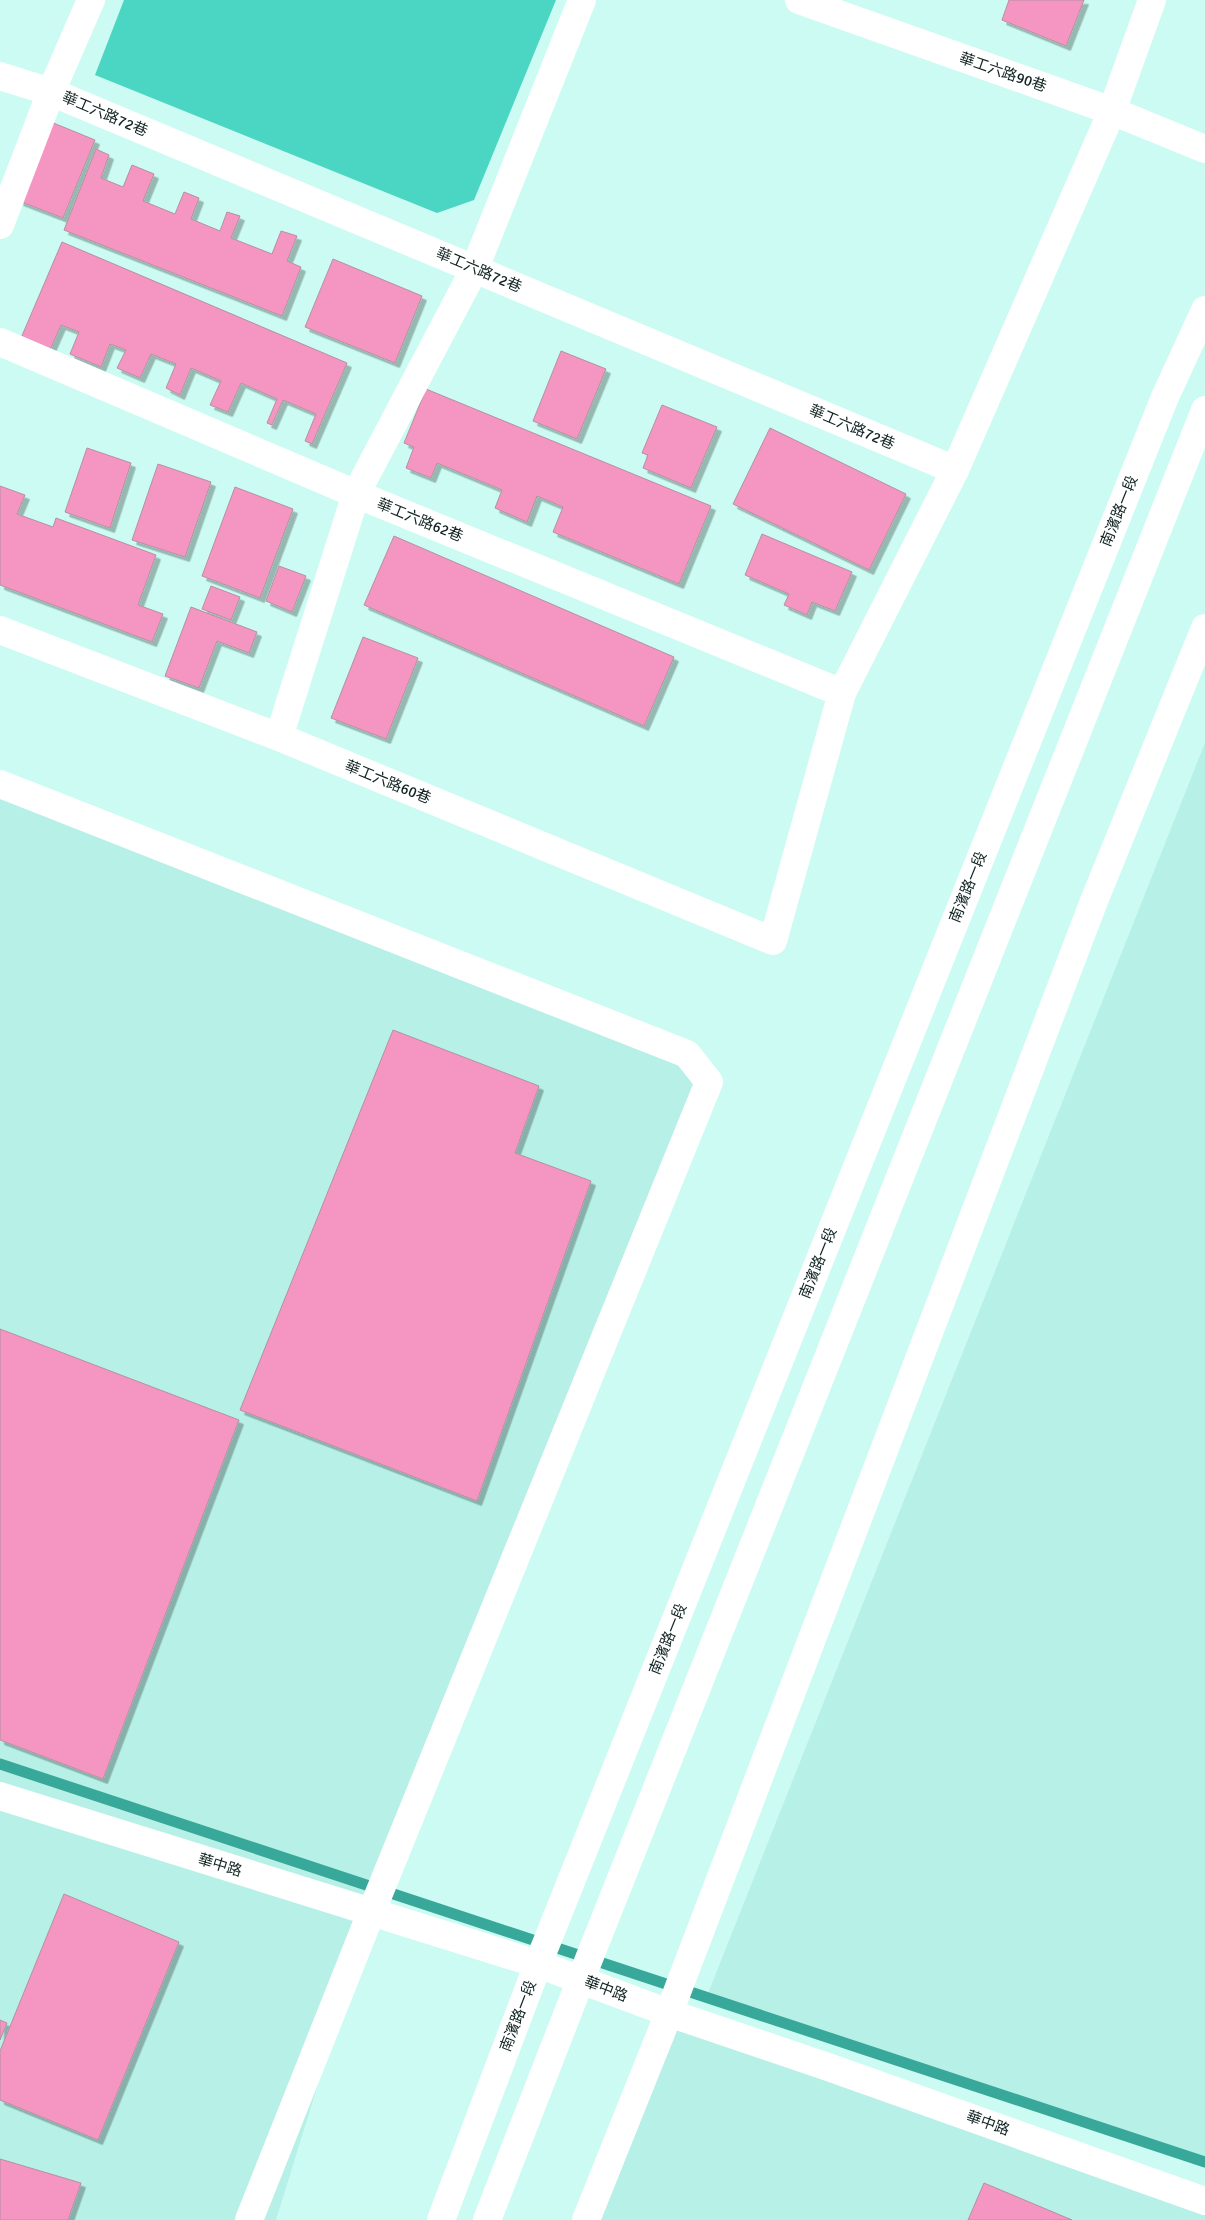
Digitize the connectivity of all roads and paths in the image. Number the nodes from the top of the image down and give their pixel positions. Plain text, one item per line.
1 (91, 0) edge
2 (582, 0) edge
3 (799, 0) edge
4 (1152, 0) edge
5 (0, 76) edge
6 (51, 92) junction
7 (1112, 111) junction
8 (1205, 149) edge
9 (0, 225) edge
10 (475, 268) junction
11 (1205, 310) edge
12 (0, 342) edge
13 (1205, 410) edge
14 (955, 470) junction
15 (356, 494) junction
16 (1205, 628) edge
17 (0, 630) edge
18 (842, 693) junction
19 (279, 737) junction
20 (0, 784) edge
21 (0, 1796) edge
22 (371, 1913) junction
23 (538, 1964) junction
24 (581, 1979) junction
25 (669, 2013) junction
26 (1205, 2201) edge
27 (249, 2220) edge
28 (441, 2220) edge
29 (487, 2220) edge
30 (586, 2220) edge

1 - 6 street
2 - 10 street
3 - 7 street, 華工六路90巷
4 - 7 street
5 - 6 street, 華工六路72巷
6 - 9 street
6 - 10 street, 華工六路72巷
7 - 8 street, 華工六路90巷
7 - 14 street
10 - 14 street, 華工六路72巷
10 - 15 street
11 - 23 street, 南濱路一段
12 - 15 street, 華工六路62巷
13 - 24 street
14 - 18 street
15 - 18 street, 華工六路62巷
15 - 19 street
16 - 25 street
17 - 19 street, 華工六路60巷
18 - 19 street, 華工六路60巷
20 - 22 street
21 - 22 street, 華中路
22 - 23 street, 華中路
22 - 27 street
23 - 24 street, 華中路
23 - 28 street, 南濱路一段
24 - 25 street, 華中路
24 - 29 street
25 - 26 street, 華中路
25 - 30 street

